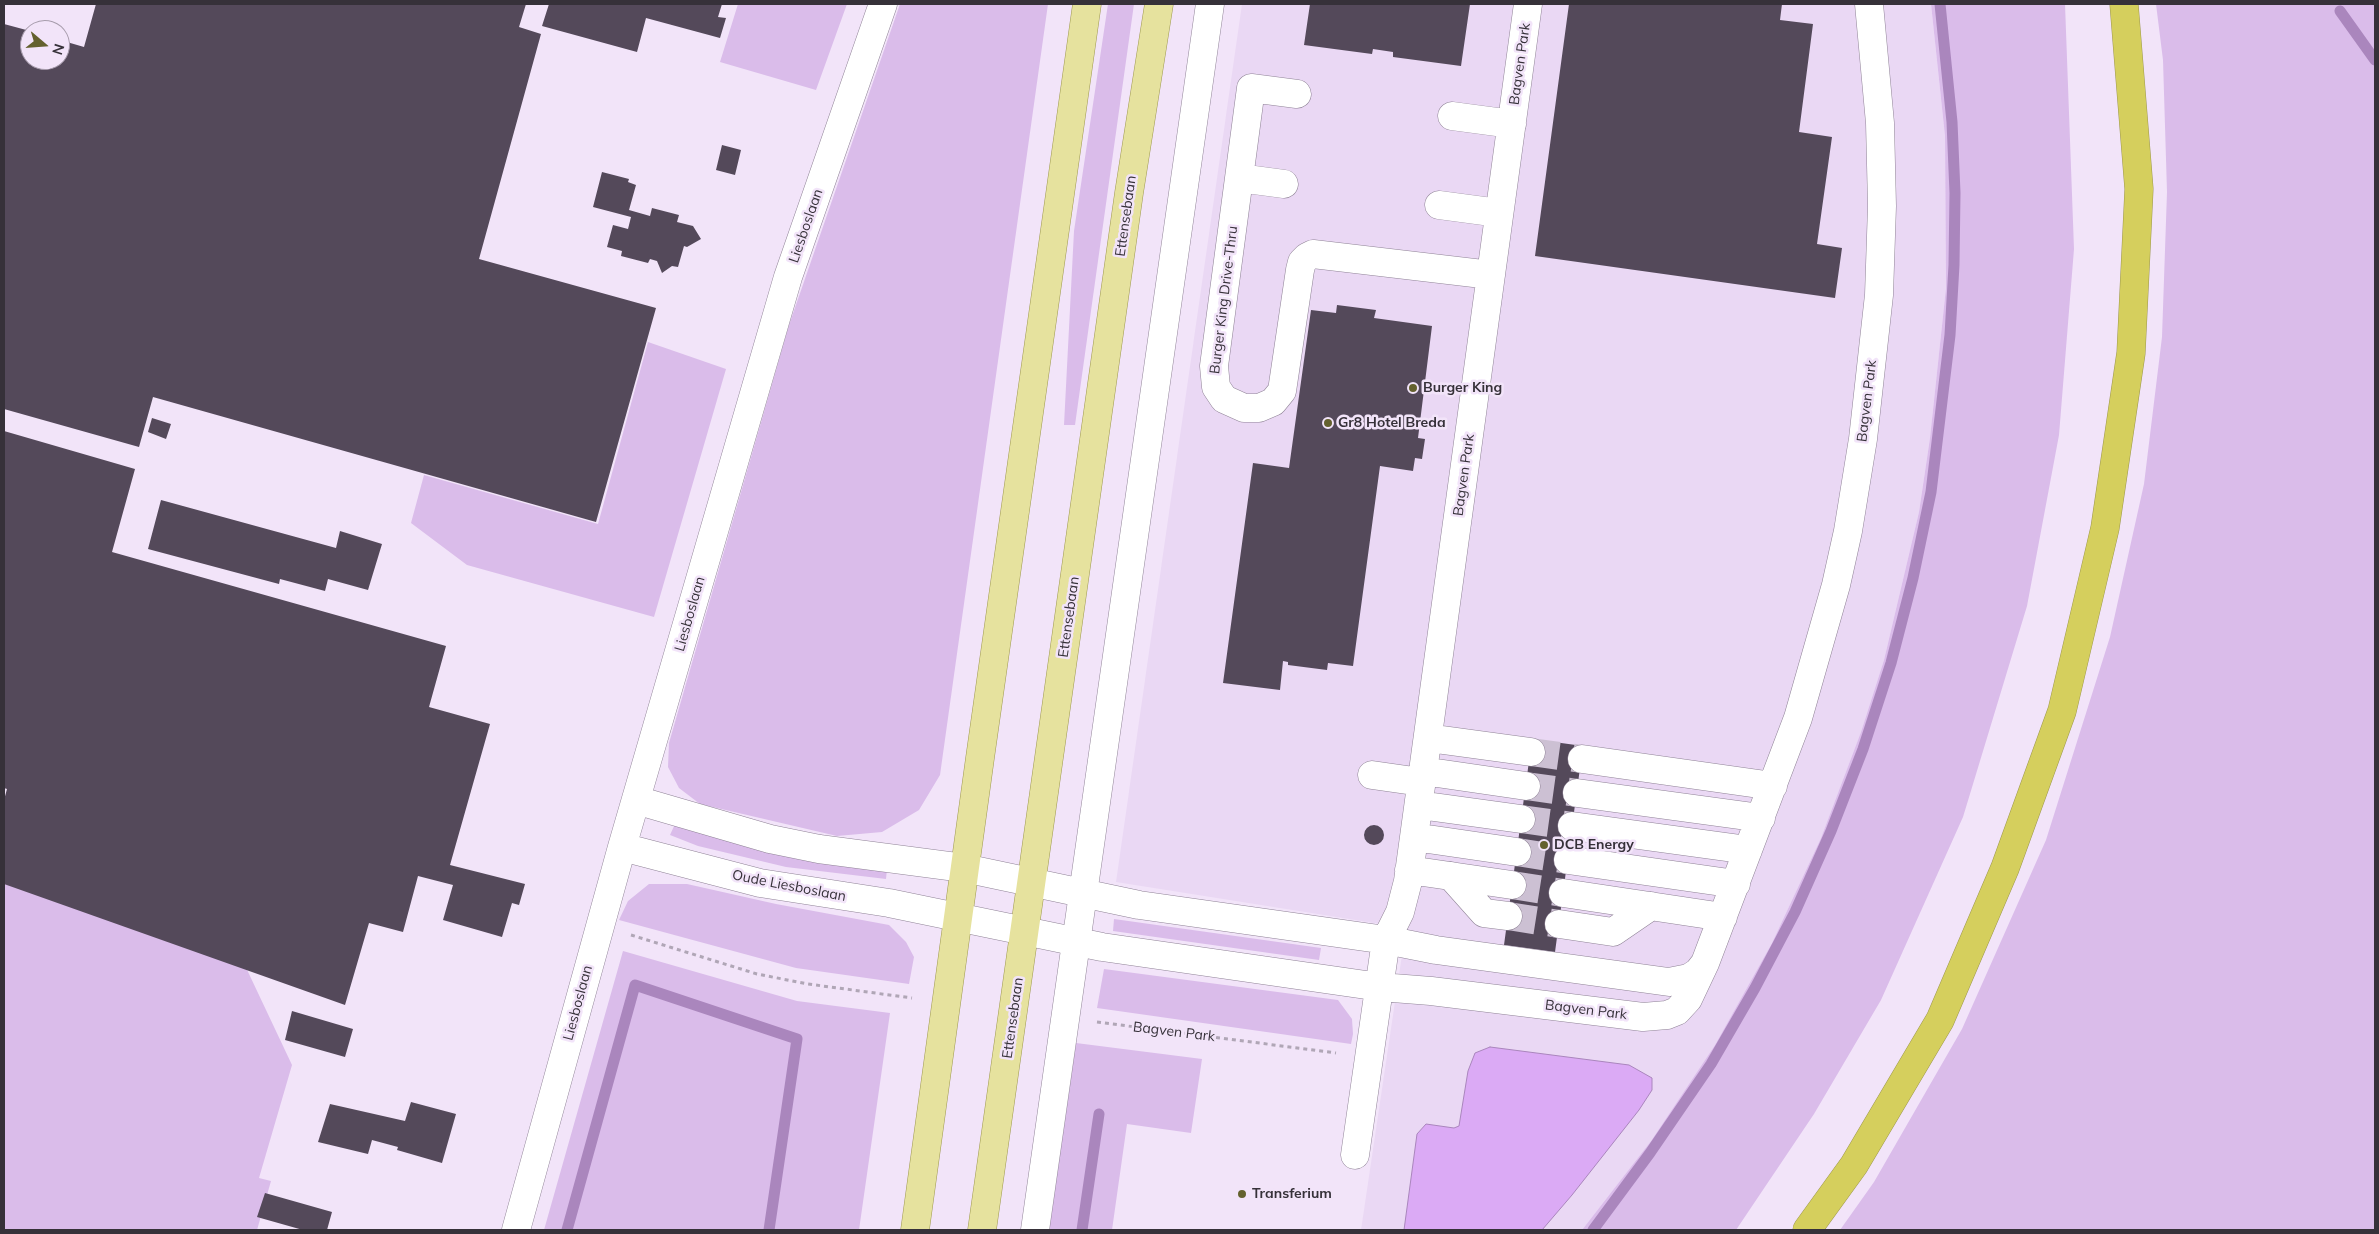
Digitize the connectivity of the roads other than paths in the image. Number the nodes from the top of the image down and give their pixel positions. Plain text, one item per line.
1 (883, 4) edge
2 (1087, 4) edge
3 (1159, 4) edge
4 (1210, 4) edge
5 (1528, 4) edge
6 (1869, 4) edge
7 (2124, 4) edge
8 (1297, 94) dead end
9 (1452, 116) dead end
10 (1512, 124) junction
11 (1284, 184) dead end
12 (1238, 187) junction
13 (1439, 205) dead end
14 (1499, 213) junction
15 (1491, 275) junction
16 (1428, 738) junction
17 (1530, 752) tunnel mouth
18 (1582, 759) tunnel mouth
19 (1372, 775) dead end
20 (1421, 786) junction
21 (1526, 786) tunnel mouth
22 (1773, 786) junction
23 (1577, 793) tunnel mouth
24 (636, 800) junction
25 (1761, 818) junction
26 (1521, 819) tunnel mouth
27 (1572, 826) tunnel mouth
28 (1414, 837) junction
29 (622, 847) junction
30 (1748, 850) junction
31 (1517, 852) tunnel mouth
32 (1568, 860) tunnel mouth
33 (964, 868) junction
34 (1409, 870) junction
35 (1451, 876) junction
36 (1032, 882) junction
37 (1736, 884) junction
38 (1512, 885) tunnel mouth
39 (1083, 893) junction
40 (1563, 893) tunnel mouth
41 (1650, 906) junction
42 (1508, 916) tunnel mouth
43 (958, 917) junction
44 (1723, 917) junction
45 (1559, 924) tunnel mouth
46 (1025, 931) junction
47 (1386, 940) junction
48 (1076, 941) junction
49 (1705, 963) junction
50 (1380, 987) junction
51 (1356, 1155) dead end
52 (516, 1230) edge
53 (915, 1230) edge
54 (982, 1230) edge
55 (1036, 1230) edge
56 (1807, 1230) edge

1 - 24 street, Liesboslaan
2 - 33 main road
3 - 36 main road, Ettensebaan
4 - 39 street
5 - 10 street, Bagven Park
6 - 22 street, Bagven Park
7 - 56 highway
8 - 12 street
9 - 10 street, Bagven Park
10 - 14 street, Bagven Park
11 - 12 street
12 - 15 street, Burger King Drive-Thru
13 - 14 street
14 - 15 street, Bagven Park
15 - 16 street, Bagven Park
16 - 17 street
16 - 20 street, Bagven Park
18 - 22 street
19 - 20 street
20 - 21 street
20 - 26 street
20 - 28 street, Bagven Park
22 - 25 street, Bagven Park
23 - 25 street
24 - 29 street, Liesboslaan
24 - 33 street
25 - 30 street, Bagven Park
27 - 30 street
28 - 31 street
28 - 34 street, Bagven Park
29 - 43 street, Oude Liesboslaan
29 - 52 street, Liesboslaan
30 - 37 street, Bagven Park
32 - 37 street
33 - 36 street, Bagven Park
33 - 43 main road
34 - 35 street
34 - 47 street, Bagven Park
35 - 38 street
35 - 42 street
36 - 39 street, Bagven Park
36 - 46 main road, Ettensebaan
37 - 44 street, Bagven Park
39 - 47 street, Bagven Park
39 - 48 street
40 - 41 street
41 - 44 street
41 - 45 street
43 - 46 street, Oude Liesboslaan
43 - 53 main road
44 - 49 street, Bagven Park
46 - 48 street, Bagven Park
46 - 54 main road, Ettensebaan
47 - 49 street, Bagven Park
47 - 50 street, Bagven Park
48 - 50 street, Bagven Park
48 - 55 street
49 - 50 street, Bagven Park
50 - 51 street, Bagven Park

